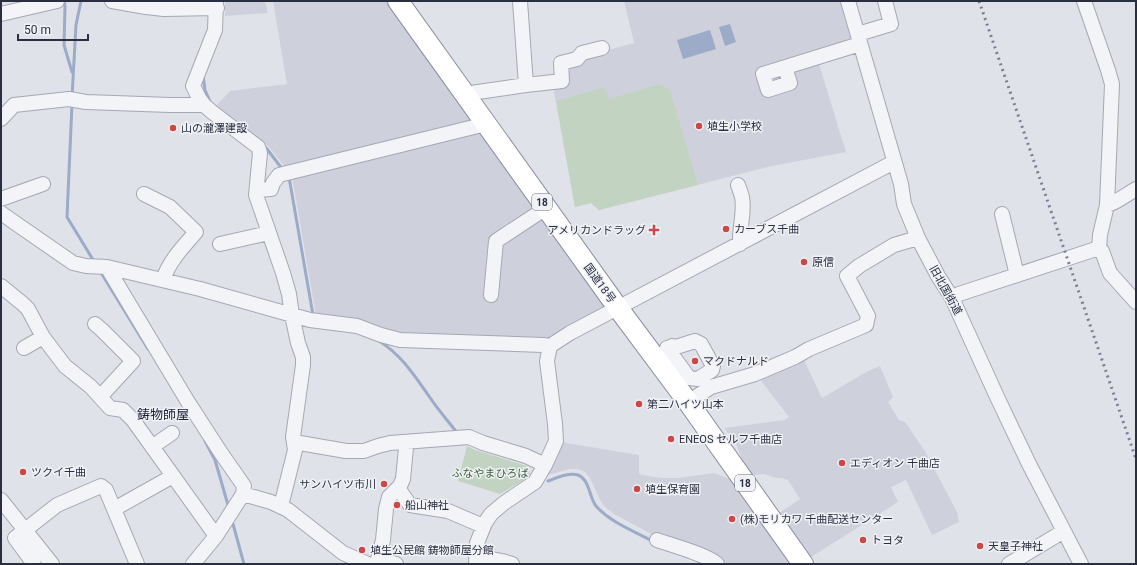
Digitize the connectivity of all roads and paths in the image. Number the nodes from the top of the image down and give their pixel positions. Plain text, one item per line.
1 (57, 1) edge
2 (112, 1) edge
3 (398, 1) edge
4 (520, 1) edge
5 (848, 1) edge
6 (885, 1) edge
7 (1084, 1) edge
8 (146, 4) edge
9 (216, 4) edge
10 (1, 14) edge
11 (859, 39) junction
12 (602, 48) dead end
13 (785, 68) dead end
14 (526, 85) junction
15 (464, 94) junction
16 (204, 105) junction
17 (1, 119) edge
18 (486, 124) junction
19 (894, 162) junction
20 (43, 184) dead end
21 (738, 184) dead end
22 (1136, 189) edge
23 (257, 190) junction
24 (144, 194) dead end
25 (1, 200) edge
26 (1107, 205) junction
27 (546, 208) junction
28 (1, 213) edge
29 (1002, 214) dead end
30 (269, 233) junction
31 (918, 238) junction
32 (220, 244) dead end
33 (740, 244) junction
34 (1099, 248) junction
35 (101, 266) junction
36 (1016, 275) junction
37 (163, 280) junction
38 (1, 286) edge
39 (492, 295) dead end
40 (952, 298) junction
41 (1136, 302) edge
42 (618, 308) junction
43 (292, 315) junction
44 (95, 324) dead end
45 (43, 337) junction
46 (550, 346) junction
47 (24, 348) dead end
48 (100, 396) junction
49 (688, 402) junction
50 (172, 433) dead end
51 (294, 442) junction
52 (405, 442) junction
53 (152, 447) junction
54 (545, 465) junction
55 (173, 476) junction
56 (398, 488) junction
57 (243, 494) junction
58 (1, 500) edge
59 (281, 506) junction
60 (114, 509) junction
61 (483, 526) junction
62 (25, 530) junction
63 (1064, 531) junction
64 (216, 536) junction
65 (658, 540) dead end
66 (476, 560) edge
67 (374, 562) edge
68 (34, 564) edge
69 (52, 564) edge
70 (137, 564) edge
71 (193, 564) edge
72 (396, 564) edge
73 (512, 564) edge
74 (717, 564) edge
75 (803, 564) edge
76 (1009, 564) edge
77 (1081, 564) edge

1 - 10 street
2 - 8 street
3 - 15 highway, 国道18号 / 18
4 - 14 street
5 - 11 street, 旧北国街道
6 - 11 street
7 - 26 street
8 - 9 street
9 - 16 street
11 - 13 street
11 - 19 street, 旧北国街道
12 - 14 street
14 - 15 street
15 - 18 highway, 国道18号 / 18
16 - 17 street
16 - 23 street
18 - 23 street
18 - 27 highway, 国道18号 / 18
19 - 31 street, 旧北国街道
19 - 33 street
20 - 25 street
21 - 33 street
22 - 26 street
23 - 30 street
24 - 37 street
26 - 34 street
27 - 39 street
27 - 42 highway, 国道18号 / 18
28 - 35 street
29 - 36 street
30 - 32 street
30 - 43 street
31 - 40 street, 旧北国街道
31 - 49 street
33 - 42 street
34 - 36 street
34 - 41 street
35 - 37 street
35 - 57 street
36 - 40 street
37 - 43 street
38 - 45 street
40 - 63 street, 旧北国街道
42 - 46 street
42 - 49 highway, 国道18号 / 18
43 - 46 street
43 - 51 street
44 - 48 street
45 - 47 street
45 - 48 street
46 - 54 street
48 - 53 street
49 - 75 highway, 国道18号 / 18
50 - 53 street
51 - 52 street
51 - 59 street
52 - 54 street
52 - 56 street
53 - 55 street
54 - 61 street
55 - 60 street
55 - 64 street
56 - 61 street
56 - 67 street
57 - 59 street
57 - 64 street
58 - 62 street
59 - 67 street
60 - 62 street
60 - 70 street
61 - 66 street
62 - 68 street
62 - 69 street
63 - 76 street
63 - 77 street, 旧北国街道
64 - 71 street
65 - 74 street
66 - 73 street
67 - 72 street

